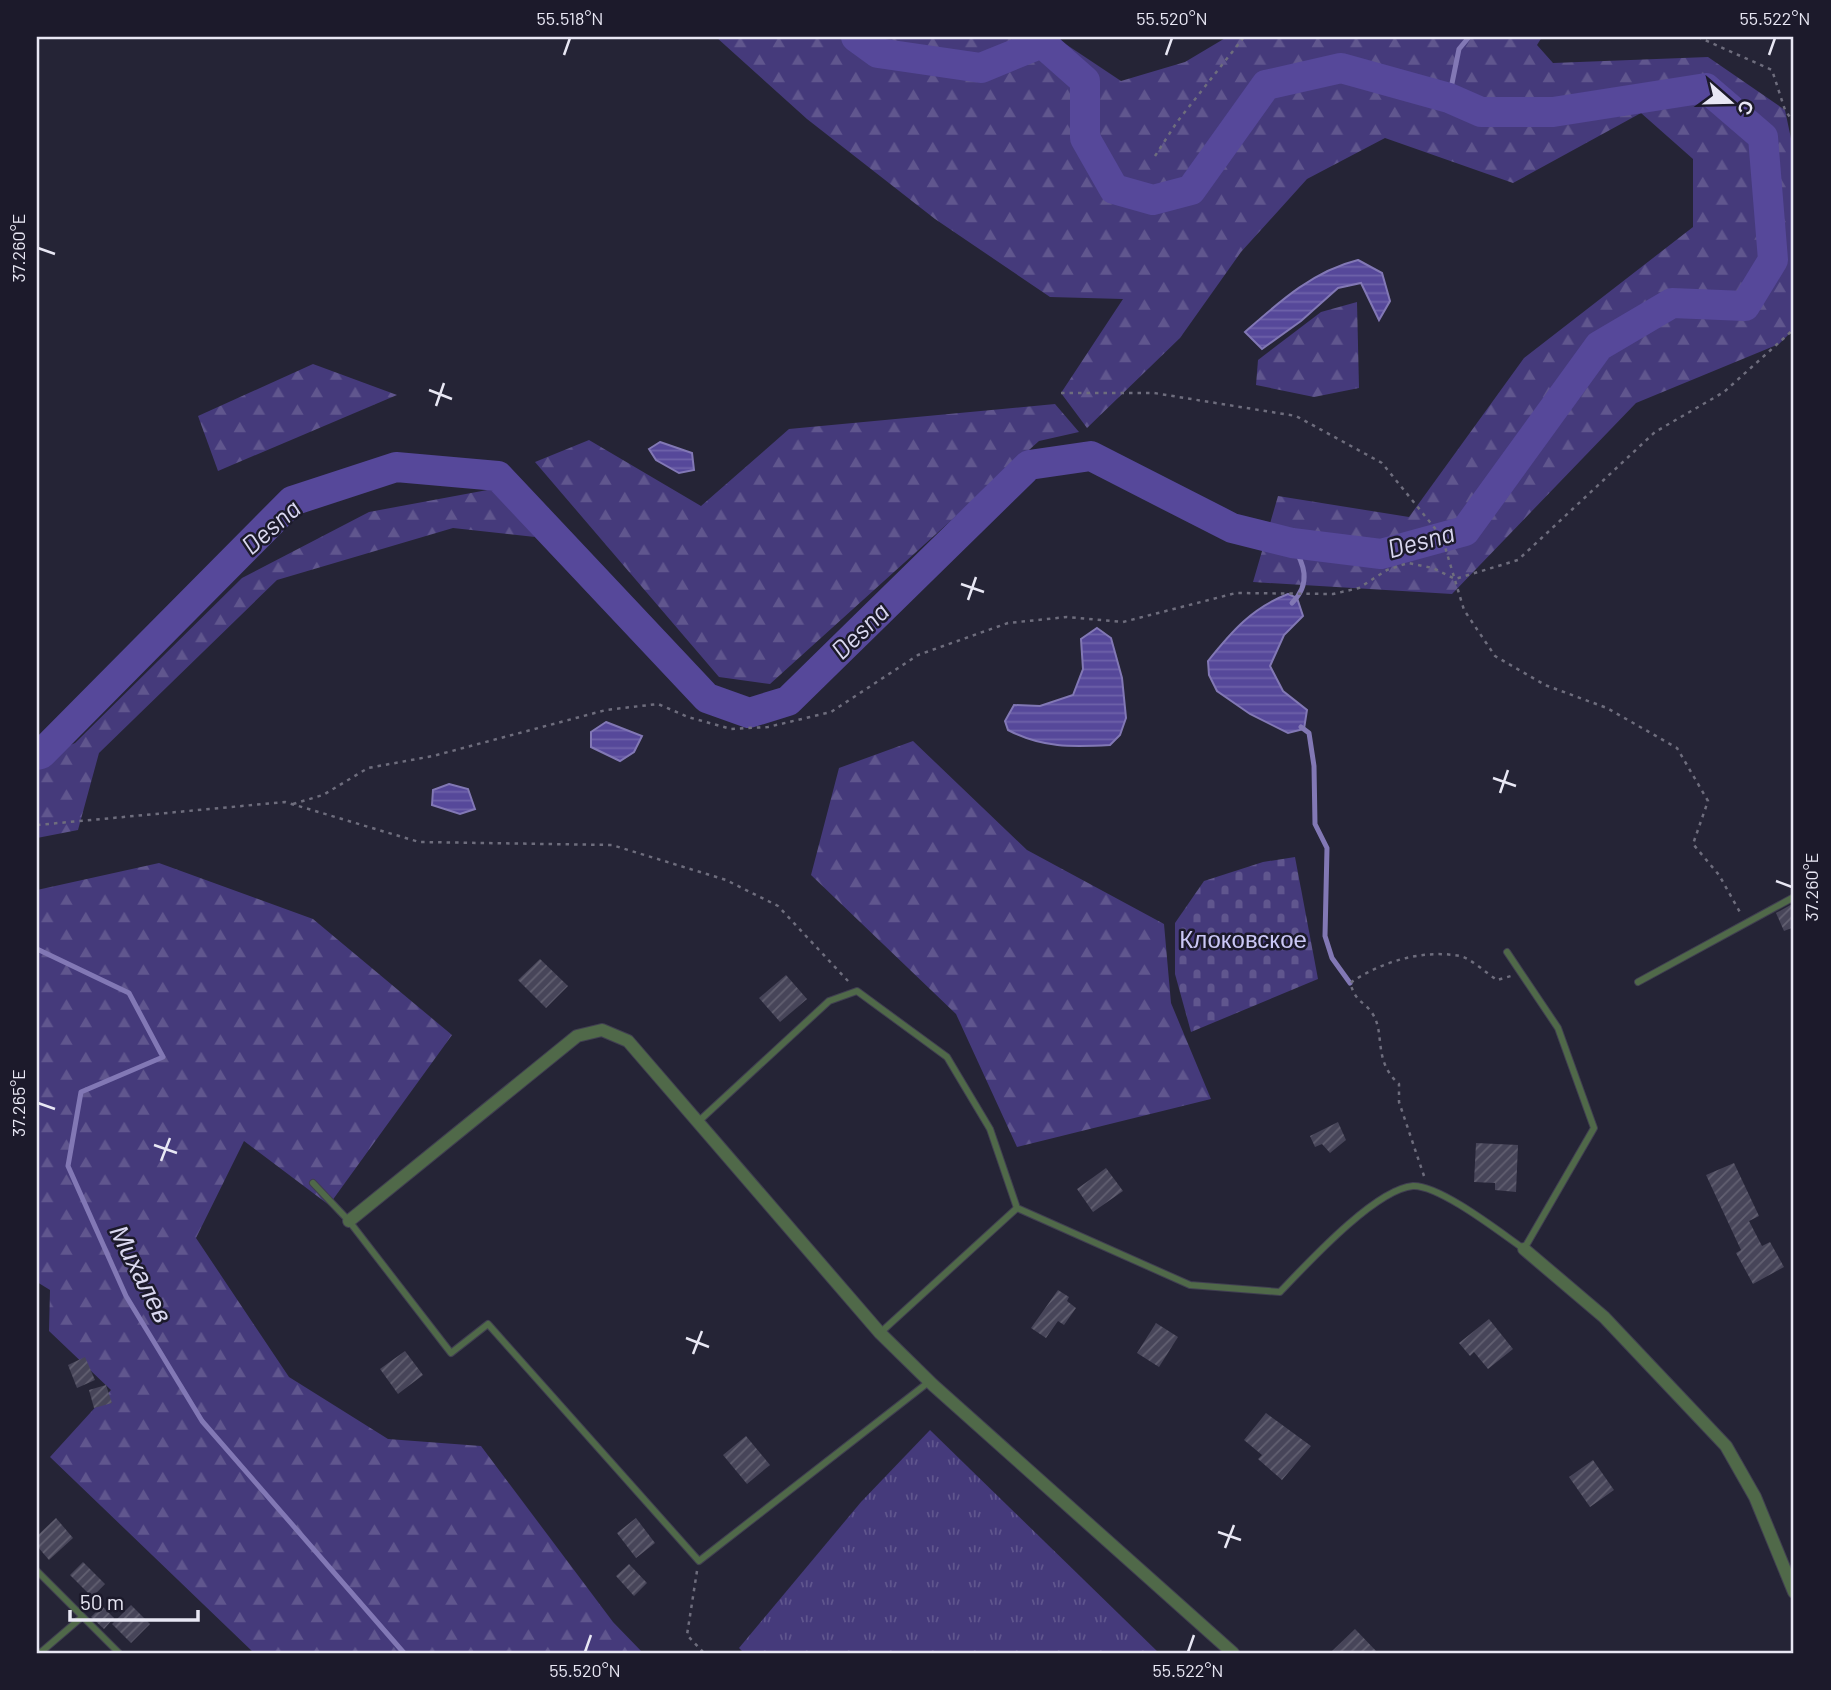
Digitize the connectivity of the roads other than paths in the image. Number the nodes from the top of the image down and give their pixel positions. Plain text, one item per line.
1 (1794, 897) edge
2 (1507, 952) dead end
3 (1638, 982) dead end
4 (699, 1121) junction
5 (313, 1183) dead end
6 (1017, 1208) junction
7 (349, 1221) junction
8 (1524, 1249) junction
9 (880, 1333) junction
10 (930, 1381) junction
11 (37, 1572) edge
12 (1794, 1592) edge
13 (82, 1617) junction
14 (40, 1653) edge
15 (119, 1653) edge
16 (1233, 1653) edge

1 - 3 lane
2 - 8 lane
4 - 6 lane
4 - 7 street
4 - 9 street
5 - 7 lane
6 - 8 lane
6 - 9 lane
7 - 10 lane
8 - 12 street
9 - 10 street
10 - 16 street
11 - 13 lane
13 - 14 lane
13 - 15 lane

